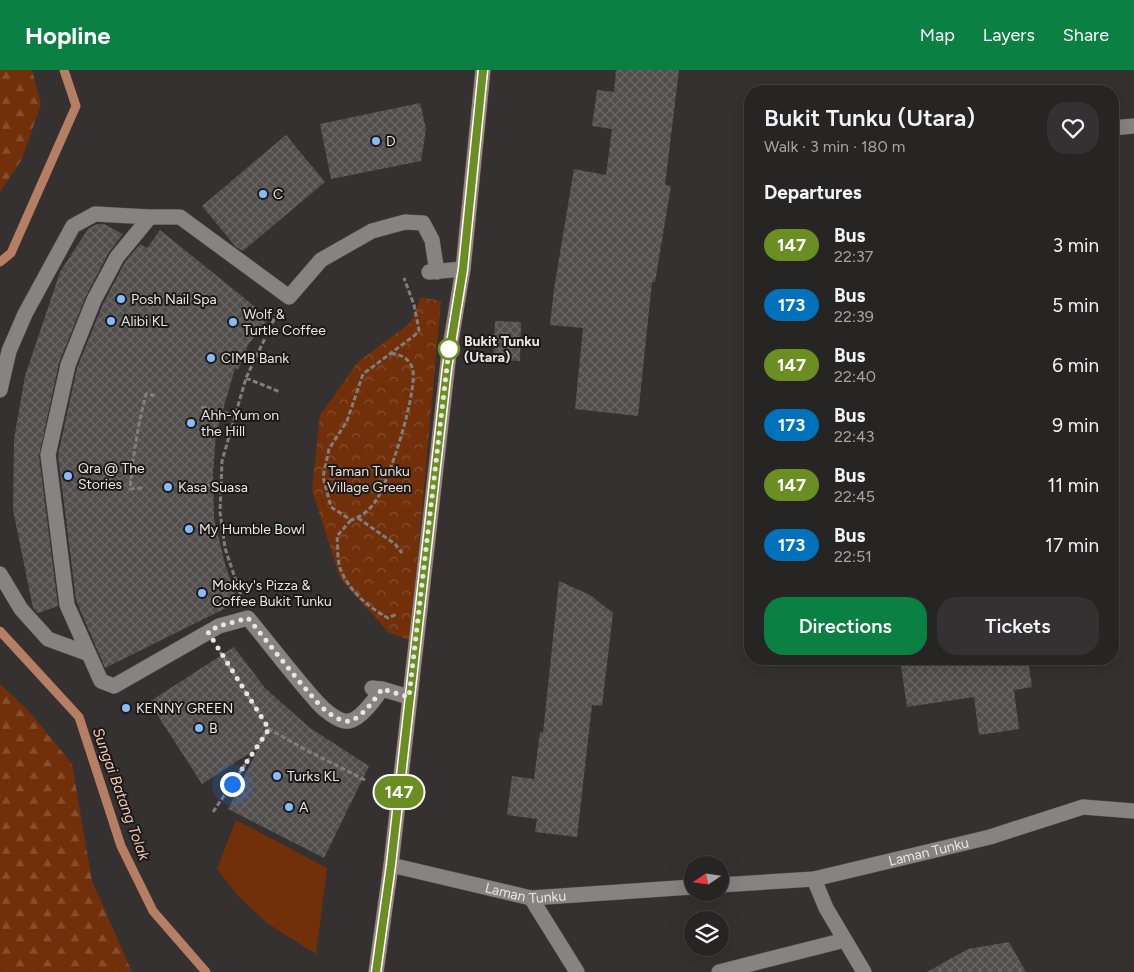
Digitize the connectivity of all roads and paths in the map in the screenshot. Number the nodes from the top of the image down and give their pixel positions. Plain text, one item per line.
1 (483, 70) edge
2 (1134, 126) edge
3 (1119, 127) edge
4 (150, 217) junction
5 (463, 269) junction
6 (404, 278) dead end
7 (288, 297) junction
8 (391, 353) junction
9 (246, 378) junction
10 (0, 390) edge
11 (280, 392) dead end
12 (156, 396) dead end
13 (201, 407) dead end
14 (235, 415) junction
15 (221, 485) junction
16 (191, 486) dead end
17 (142, 488) dead end
18 (358, 518) junction
19 (351, 520) junction
20 (408, 559) dead end
21 (0, 574) edge
22 (404, 611) dead end
23 (248, 618) junction
24 (208, 632) junction
25 (89, 654) junction
26 (409, 697) junction
27 (269, 729) junction
28 (365, 780) dead end
29 (1134, 811) edge
30 (213, 812) dead end
31 (391, 865) junction
32 (814, 879) junction
33 (729, 884) edge
34 (684, 888) edge
35 (531, 898) junction
36 (845, 940) junction
37 (376, 972) edge
38 (577, 972) edge
39 (719, 972) edge
40 (864, 972) edge

1 - 5 street
2 - 3 street
4 - 7 street
4 - 10 street
4 - 25 street
5 - 7 street
5 - 26 street
6 - 8 path
7 - 9 path
8 - 18 path
8 - 19 path
9 - 11 path
9 - 14 path
12 - 17 path
13 - 14 path
14 - 15 path
15 - 16 path
15 - 23 path
18 - 19 path
18 - 20 path
19 - 22 path
21 - 25 street
23 - 24 street
23 - 26 street
24 - 25 street
24 - 27 path
26 - 31 street
27 - 28 path
27 - 30 path
29 - 32 street, Laman Tunku
31 - 35 street, Laman Tunku
31 - 37 street
32 - 33 street, Laman Tunku
32 - 36 street
34 - 35 street, Laman Tunku
35 - 38 street
36 - 39 street
36 - 40 street

